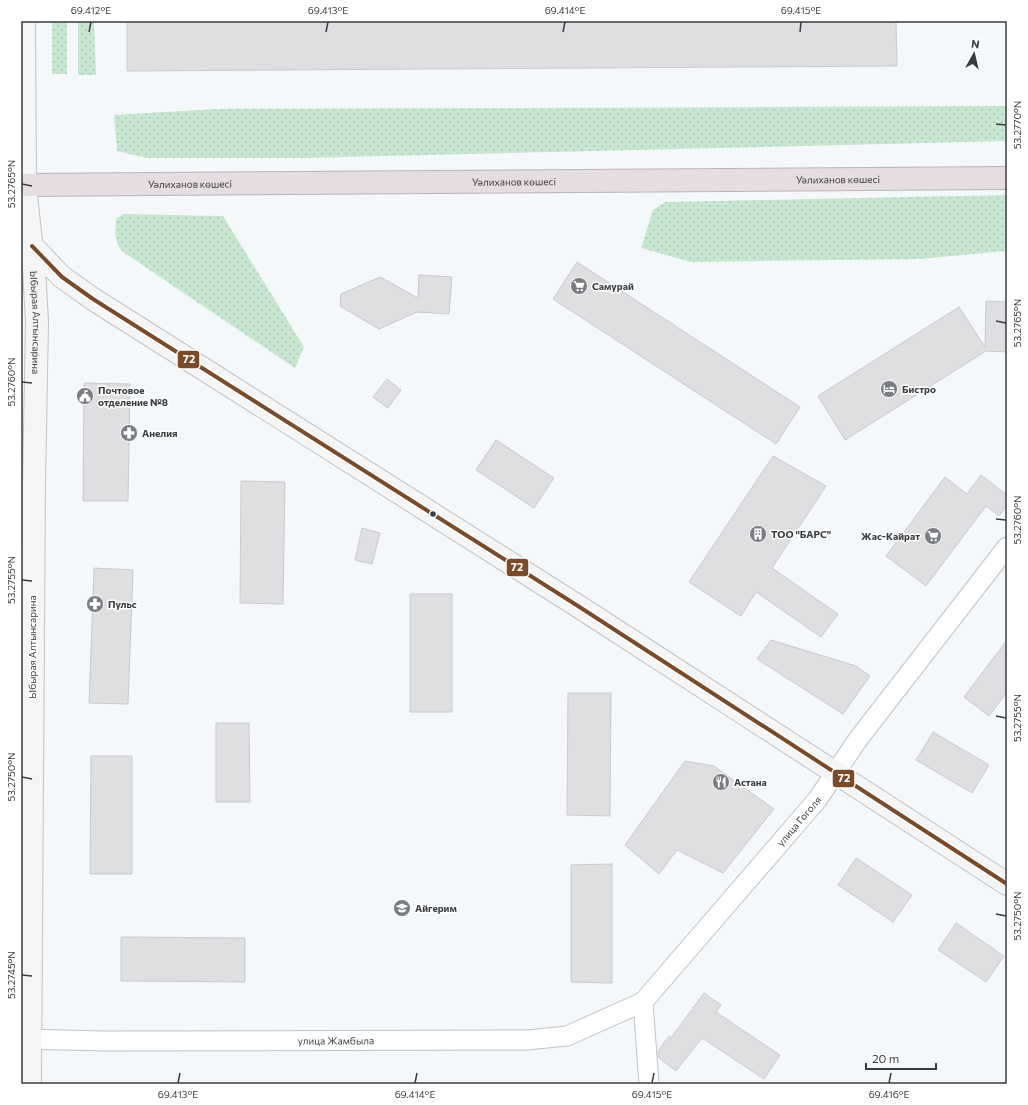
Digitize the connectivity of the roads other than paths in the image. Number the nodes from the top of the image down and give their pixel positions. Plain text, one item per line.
1 (24, 21) edge
2 (1007, 178) edge
3 (23, 186) edge
4 (32, 246) junction
5 (1007, 547) edge
6 (835, 772) junction
7 (1007, 884) edge
8 (643, 1002) junction
9 (25, 1040) edge
10 (30, 1084) edge
11 (649, 1084) edge

1 - 3 street, Ыбырая Алтынсарина
2 - 3 highway, Уәлиханов көшесі
3 - 4 street, Ыбырая Алтынсарина
4 - 6 street
4 - 9 street, Ыбырая Алтынсарина
5 - 6 street, улица Гоголя
6 - 7 street
6 - 8 street, улица Гоголя
8 - 9 street, улица Жамбыла
8 - 11 street
9 - 10 street, Ыбырая Алтынсарина

